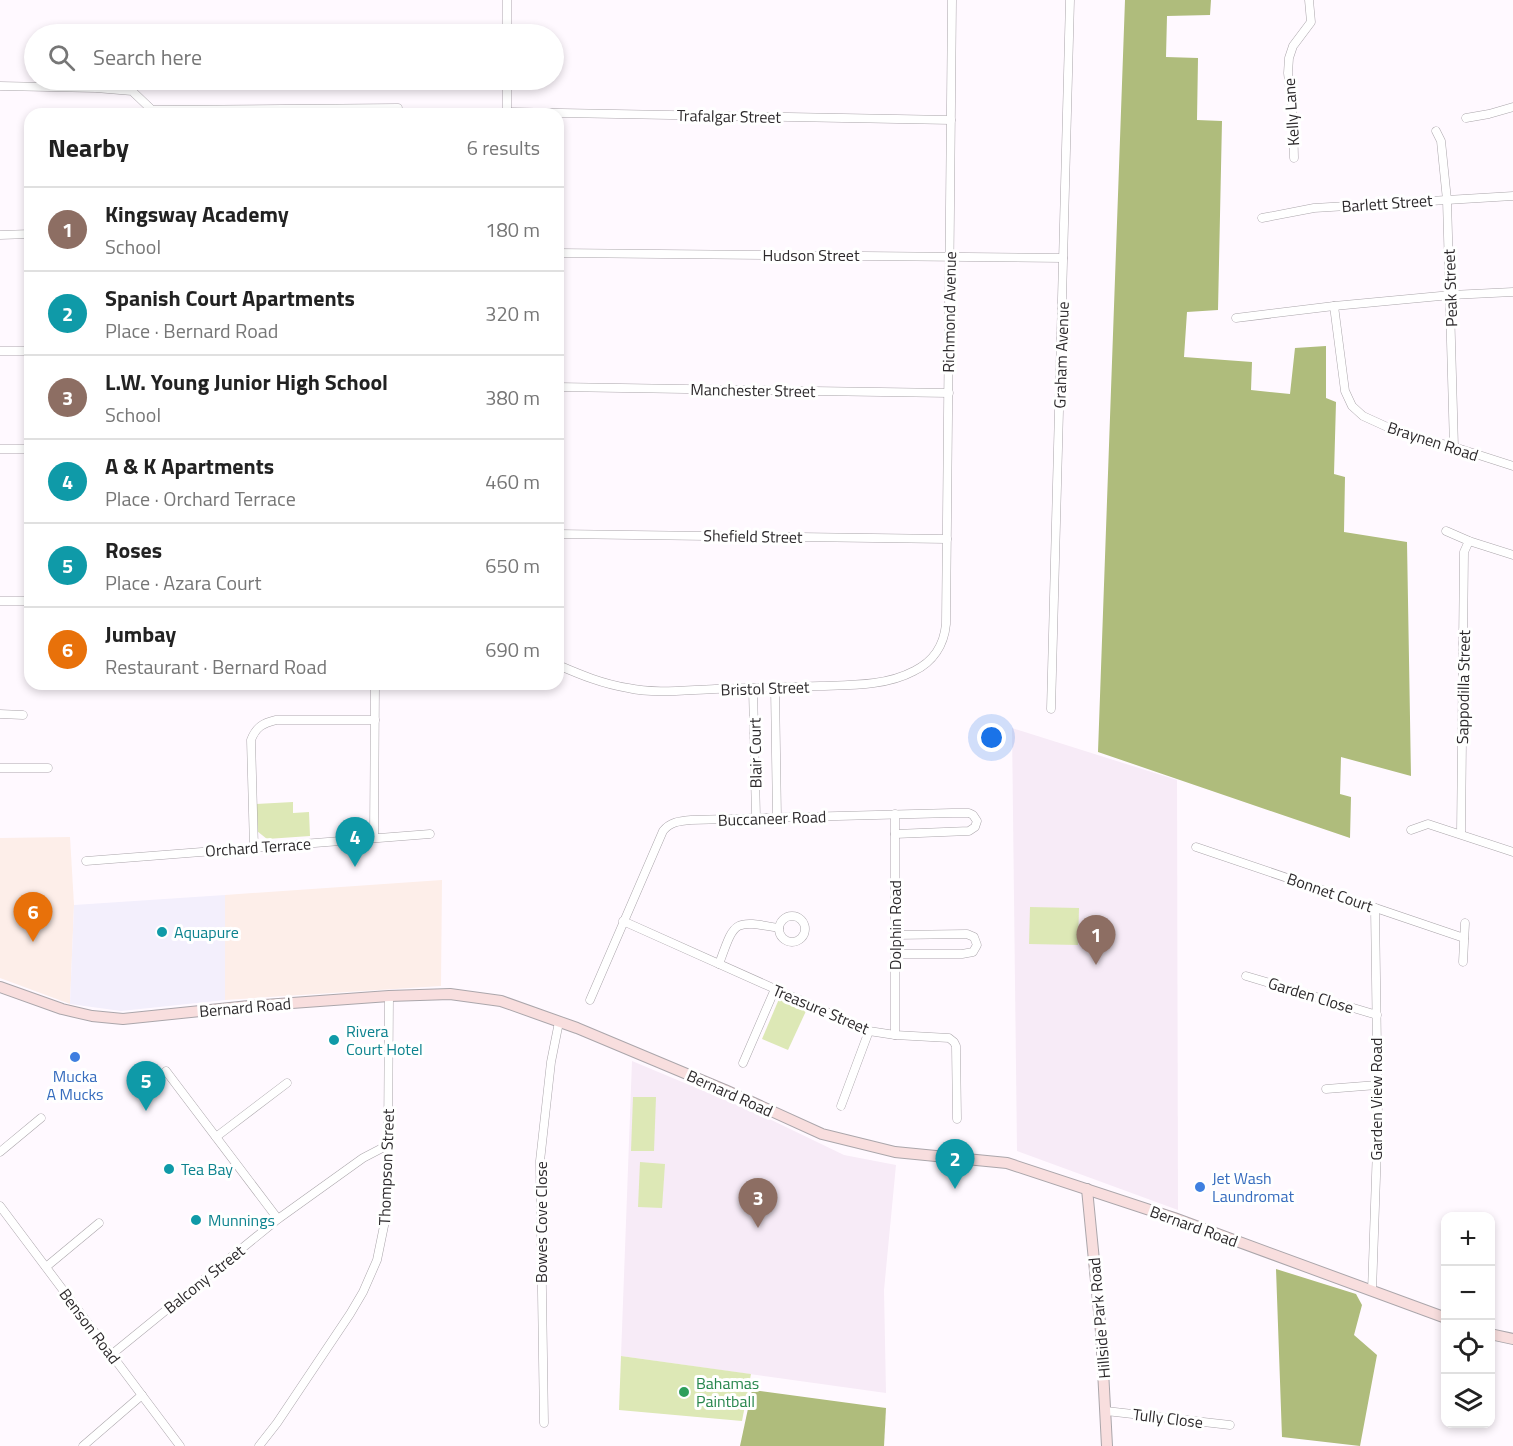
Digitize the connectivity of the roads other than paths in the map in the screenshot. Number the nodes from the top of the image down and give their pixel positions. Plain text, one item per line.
1 (507, 0) edge
2 (952, 0) edge
3 (1070, 0) edge
4 (1309, 0) edge
5 (507, 24) edge
6 (0, 86) edge
7 (24, 86) edge
8 (120, 90) edge
9 (507, 90) edge
10 (1513, 107) edge
11 (150, 108) edge
12 (507, 108) edge
13 (564, 114) edge
14 (1466, 118) dead end
15 (951, 120) junction
16 (1436, 131) dead end
17 (1294, 158) dead end
18 (1513, 196) edge
19 (1447, 200) junction
20 (1263, 218) dead end
21 (24, 234) edge
22 (0, 235) edge
23 (564, 253) edge
24 (950, 256) junction
25 (1063, 258) junction
26 (1513, 292) edge
27 (1451, 295) junction
28 (1334, 306) junction
29 (1236, 318) dead end
30 (0, 351) edge
31 (24, 351) edge
32 (564, 387) edge
33 (949, 393) junction
34 (1454, 447) junction
35 (0, 449) edge
36 (24, 449) edge
37 (1513, 466) edge
38 (1446, 531) dead end
39 (564, 534) edge
40 (947, 538) junction
41 (1469, 541) junction
42 (1513, 555) edge
43 (0, 601) edge
44 (24, 601) edge
45 (946, 624) joint
46 (564, 667) edge
47 (753, 688) junction
48 (775, 688) junction
49 (375, 690) edge
50 (1051, 709) dead end
51 (0, 714) edge
52 (23, 715) dead end
53 (375, 720) junction
54 (0, 768) edge
55 (48, 768) dead end
56 (895, 814) junction
57 (756, 818) junction
58 (777, 818) junction
59 (1411, 830) dead end
60 (430, 834) dead end
61 (895, 834) junction
62 (1461, 834) junction
63 (374, 838) junction
64 (1196, 847) dead end
65 (254, 848) junction
66 (1513, 852) edge
67 (86, 861) dead end
68 (1375, 908) junction
69 (623, 921) junction
70 (1465, 923) dead end
71 (779, 928) dead end
72 (896, 935) junction
73 (1464, 938) junction
74 (895, 954) junction
75 (1463, 962) dead end
76 (718, 964) junction
77 (1246, 976) dead end
78 (0, 987) edge
79 (775, 989) junction
80 (389, 996) junction
81 (590, 1000) dead end
82 (1377, 1015) junction
83 (560, 1022) junction
84 (869, 1031) junction
85 (895, 1035) junction
86 (743, 1063) dead end
87 (166, 1071) dead end
88 (287, 1083) dead end
89 (1377, 1085) junction
90 (1326, 1089) dead end
91 (841, 1106) dead end
92 (41, 1118) dead end
93 (957, 1119) dead end
94 (216, 1137) junction
95 (388, 1145) junction
96 (0, 1152) edge
97 (1087, 1189) junction
98 (0, 1206) edge
99 (278, 1218) junction
100 (99, 1223) dead end
101 (46, 1267) junction
102 (1372, 1291) junction
103 (1441, 1316) edge
104 (1495, 1335) edge
105 (1513, 1339) edge
106 (111, 1354) junction
107 (142, 1395) junction
108 (1106, 1411) junction
109 (544, 1423) dead end
110 (1230, 1425) dead end
111 (83, 1446) edge
112 (180, 1446) edge
113 (260, 1446) edge
114 (1107, 1446) edge

1 - 5 street
2 - 15 street, Richmond Avenue
3 - 25 street, Graham Avenue
4 - 17 street, Kelly Lane
6 - 7 street
8 - 11 street
9 - 12 street
10 - 14 street
13 - 15 street, Trafalgar Street
15 - 24 street, Richmond Avenue
16 - 19 street, Peak Street
18 - 19 street, Barlett Street
19 - 20 street, Barlett Street
19 - 27 street, Peak Street
21 - 22 street
23 - 24 street, Hudson Street
24 - 25 street, Hudson Street
24 - 33 street, Richmond Avenue
25 - 50 street, Graham Avenue
26 - 27 street
27 - 28 street
27 - 34 street, Peak Street
28 - 29 street
28 - 34 street, Braynen Road
30 - 31 street
32 - 33 street, Manchester Street
33 - 40 street, Richmond Avenue
34 - 37 street, Braynen Road
35 - 36 street
38 - 41 street
39 - 40 street, Shefield Street
40 - 45 street, Richmond Avenue
41 - 42 street
41 - 62 street, Sappodilla Street
43 - 44 street
45 - 48 street, Bristol Street
46 - 47 street, Bristol Street
47 - 48 street, Bristol Street
47 - 57 street, Blair Court
48 - 58 street, Blair Court
49 - 53 street
51 - 52 street
53 - 63 street
53 - 65 street
54 - 55 street
56 - 58 street, Buccaneer Road
56 - 61 street, Dolphin Road
56 - 61 street, Buccaneer Road
57 - 58 street, Buccaneer Road
57 - 69 street, Buccaneer Road
59 - 62 street
60 - 63 street, Orchard Terrace
61 - 72 street, Dolphin Road
62 - 66 street
63 - 65 street, Orchard Terrace
64 - 68 street, Bonnet Court
65 - 67 street, Orchard Terrace
68 - 73 street, Bonnet Court
68 - 82 street, Garden View Road
69 - 76 street, Treasure Street
69 - 81 street, Buccaneer Road
70 - 73 street
71 - 76 street
72 - 74 street, Dolphin Road
72 - 74 street
73 - 75 street
74 - 85 street, Dolphin Road
76 - 79 street, Treasure Street
77 - 82 street, Garden Close
78 - 80 main road, Bernard Road
79 - 84 street, Treasure Street
79 - 86 street
80 - 83 main road, Bernard Road
80 - 95 street, Thompson Street
82 - 89 street, Garden View Road
83 - 97 main road, Bernard Road
83 - 109 street, Bowes Cove Close
84 - 85 street, Treasure Street
84 - 91 street
85 - 93 street, Treasure Street
87 - 94 street
88 - 94 street
89 - 90 street
89 - 102 street, Garden View Road
92 - 96 street
94 - 99 street
95 - 99 street, Balcony Street
95 - 113 street, Thompson Street
97 - 102 main road, Bernard Road
97 - 108 main road, Hillside Park Road
98 - 101 street, Benson Road
99 - 106 street, Balcony Street
100 - 101 street
101 - 106 street, Benson Road
102 - 103 main road, Bernard Road
104 - 105 main road
106 - 107 street, Benson Road
107 - 111 street
107 - 112 street, Benson Road
108 - 110 street, Tully Close
108 - 114 main road, Hillside Park Road

